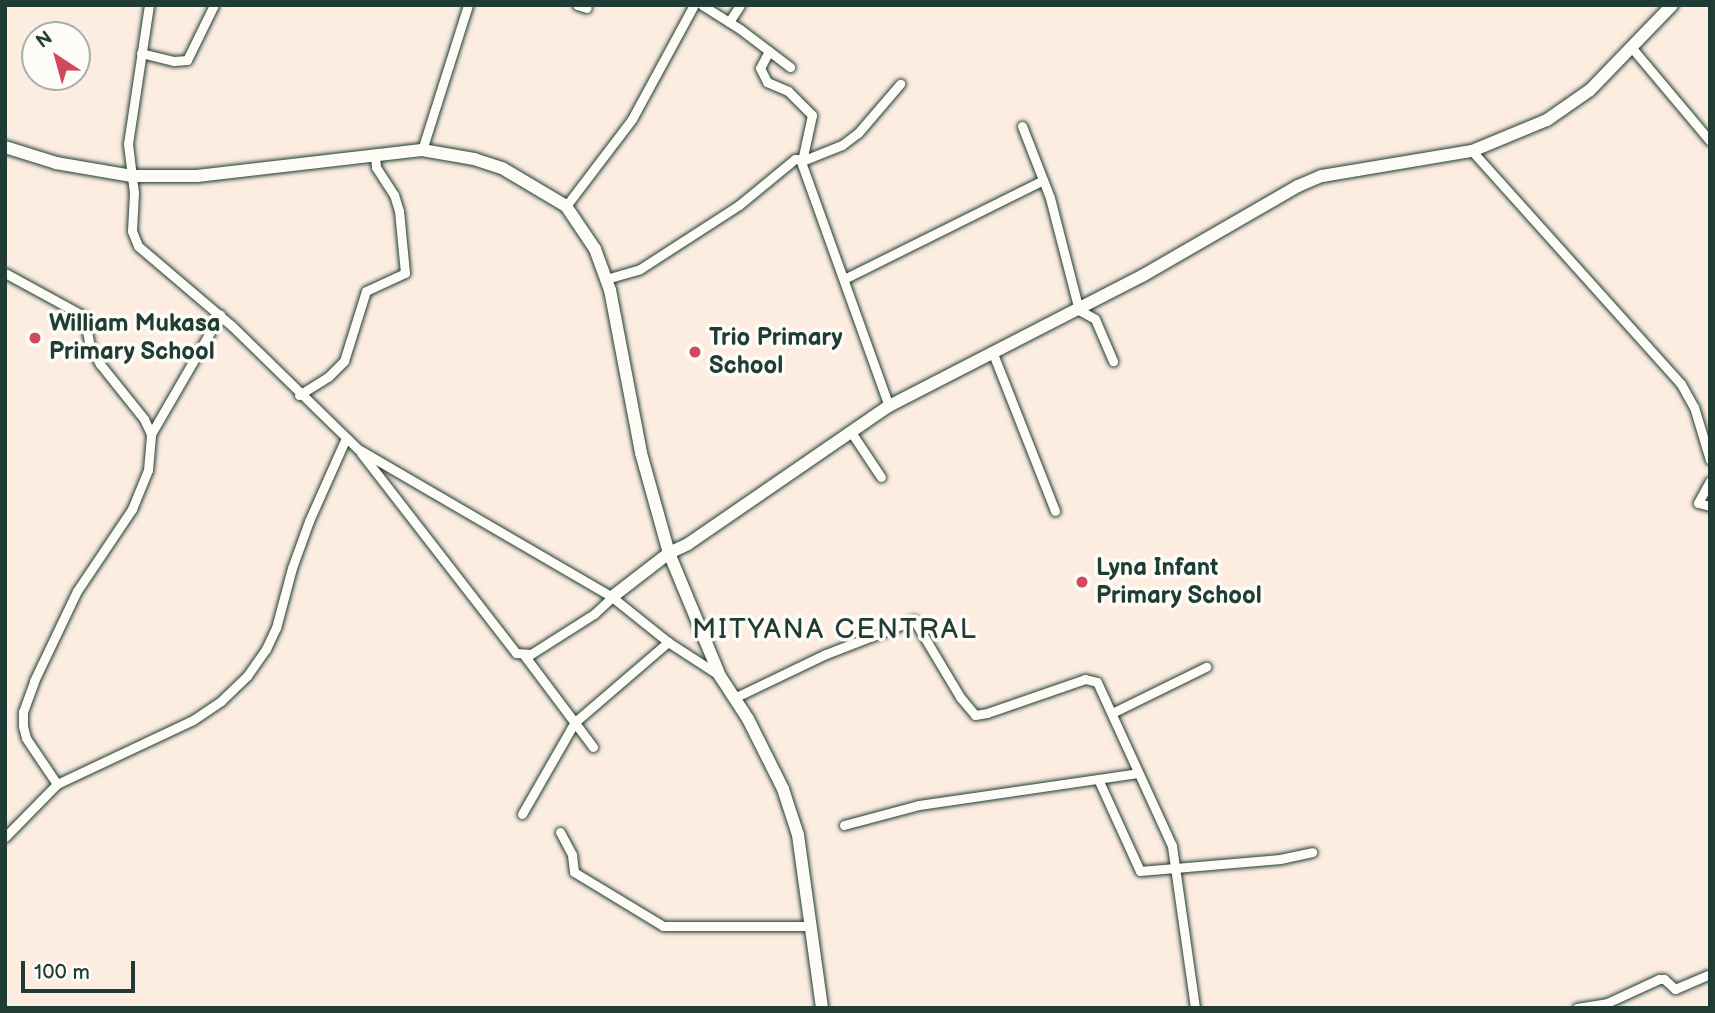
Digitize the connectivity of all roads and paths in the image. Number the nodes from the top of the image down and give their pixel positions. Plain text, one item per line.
1 (149, 5) edge
2 (214, 5) edge
3 (468, 5) edge
4 (694, 5) edge
5 (702, 5) edge
6 (740, 5) edge
7 (1672, 5) edge
8 (729, 22) junction
9 (1632, 48) junction
10 (769, 51) junction
11 (141, 53) junction
12 (789, 66) dead end
13 (900, 84) dead end
14 (1022, 126) dead end
15 (1710, 141) edge
16 (5, 147) edge
17 (422, 150) junction
18 (1472, 151) junction
19 (374, 156) junction
20 (802, 161) junction
21 (132, 176) junction
22 (1043, 180) junction
23 (566, 206) junction
24 (5, 273) edge
25 (606, 279) junction
26 (844, 279) junction
27 (1079, 310) junction
28 (220, 315) junction
29 (992, 352) junction
30 (1113, 361) dead end
31 (299, 395) junction
32 (890, 406) junction
33 (851, 432) junction
34 (151, 435) junction
35 (346, 438) junction
36 (358, 449) junction
37 (1710, 460) edge
38 (881, 477) dead end
39 (1710, 481) edge
40 (1710, 506) edge
41 (1055, 510) dead end
42 (668, 553) junction
43 (612, 597) junction
44 (668, 642) junction
45 (524, 655) junction
46 (1206, 667) dead end
47 (720, 676) junction
48 (734, 698) junction
49 (1112, 713) junction
50 (575, 722) junction
51 (593, 747) dead end
52 (1138, 774) junction
53 (1098, 779) junction
54 (57, 784) junction
55 (522, 814) dead end
56 (844, 825) dead end
57 (560, 832) dead end
58 (5, 837) edge
59 (1312, 852) dead end
60 (1175, 870) junction
61 (811, 926) junction
62 (1708, 975) edge
63 (822, 1008) edge
64 (1195, 1008) edge
65 (1577, 1008) edge

1 - 11 street
2 - 11 street
3 - 17 street
4 - 23 street
5 - 8 street
6 - 8 street
7 - 9 main road
8 - 10 street
9 - 15 street
9 - 18 main road
10 - 12 street
10 - 20 street
11 - 21 street
13 - 20 street
14 - 22 street
16 - 21 main road
17 - 19 main road
17 - 23 main road
18 - 27 main road
18 - 37 street
19 - 21 main road
19 - 31 street
20 - 25 street
20 - 26 street
21 - 28 street
22 - 26 street
22 - 27 street
23 - 25 main road
24 - 34 street
25 - 42 main road
26 - 32 street
27 - 29 main road
27 - 30 street
28 - 31 street
28 - 34 street
29 - 32 main road
29 - 41 street
31 - 35 street
32 - 33 main road
33 - 38 street
33 - 42 main road
34 - 54 street
35 - 36 street
35 - 54 street
36 - 43 street
36 - 45 street
39 - 40 street
42 - 43 main road
42 - 47 main road
43 - 44 street
43 - 45 street
44 - 47 street
44 - 50 street
45 - 50 street
46 - 49 street
47 - 48 main road
48 - 49 street
48 - 61 main road
49 - 52 street
50 - 51 street
50 - 55 street
52 - 53 street
52 - 60 street
53 - 56 street
53 - 60 street
54 - 58 street
57 - 61 street
59 - 60 street
60 - 64 street
61 - 63 main road
62 - 65 street

